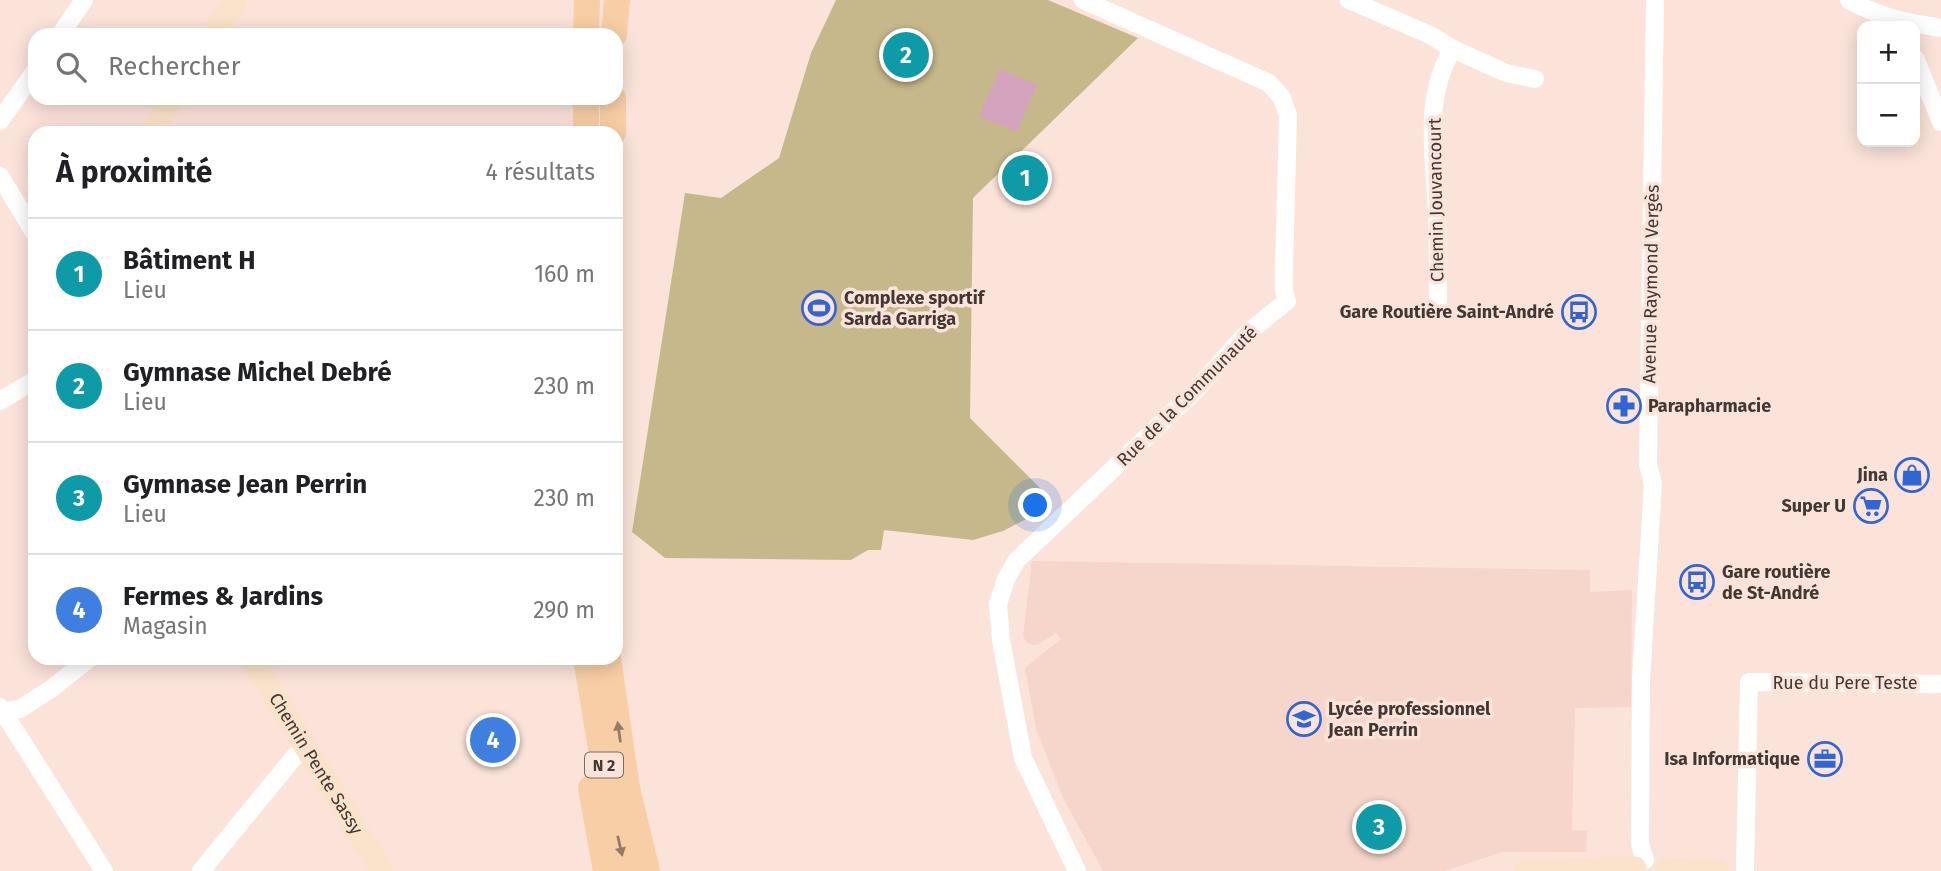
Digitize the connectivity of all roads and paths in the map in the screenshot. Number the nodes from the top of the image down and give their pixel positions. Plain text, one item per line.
1 (84, 0) edge
2 (236, 0) edge
3 (587, 0) edge
4 (616, 0) edge
5 (1083, 0) edge
6 (1349, 0) edge
7 (1655, 0) edge
8 (1849, 0) edge
9 (1896, 21) edge
10 (1920, 26) edge
11 (65, 28) edge
12 (218, 28) edge
13 (586, 28) edge
14 (614, 28) edge
15 (1941, 28) edge
16 (1453, 50) junction
17 (1920, 67) edge
18 (1535, 79) dead end
19 (28, 81) edge
20 (169, 105) edge
21 (586, 105) edge
22 (613, 105) edge
23 (0, 121) edge
24 (1941, 122) edge
25 (155, 126) edge
26 (586, 126) edge
27 (613, 126) edge
28 (0, 176) edge
29 (28, 222) edge
30 (1438, 301) dead end
31 (28, 384) edge
32 (0, 401) edge
33 (81, 665) edge
34 (255, 665) edge
35 (573, 665) edge
36 (587, 665) edge
37 (609, 665) edge
38 (1941, 684) edge
39 (1, 710) edge
40 (308, 752) junction
41 (1649, 868) edge
42 (104, 871) edge
43 (201, 871) edge
44 (382, 871) edge
45 (606, 871) edge
46 (626, 871) edge
47 (647, 871) edge
48 (1077, 871) edge
49 (1525, 871) edge
50 (1717, 871) edge
51 (1745, 871) edge

1 - 11 street
2 - 12 main road
3 - 13 highway
4 - 14 highway
5 - 48 street, Rue de la Communauté
6 - 16 street
7 - 41 street, Avenue Raymond Vergès
8 - 9 street
10 - 15 street
16 - 18 street
16 - 30 street, Chemin Jouvancourt
17 - 24 street
19 - 23 street
20 - 25 main road
21 - 26 highway
22 - 27 highway
28 - 29 street
31 - 32 street
33 - 39 street
34 - 40 main road, Chemin Pente Sassy
35 - 45 highway
36 -> 46 highway, N 2
47 -> 37 highway, N 2
38 - 51 street, Rue du Pere Teste
39 - 42 street
40 - 43 street
40 - 44 main road, Chemin Pente Sassy
41 - 49 main road
41 - 50 main road

